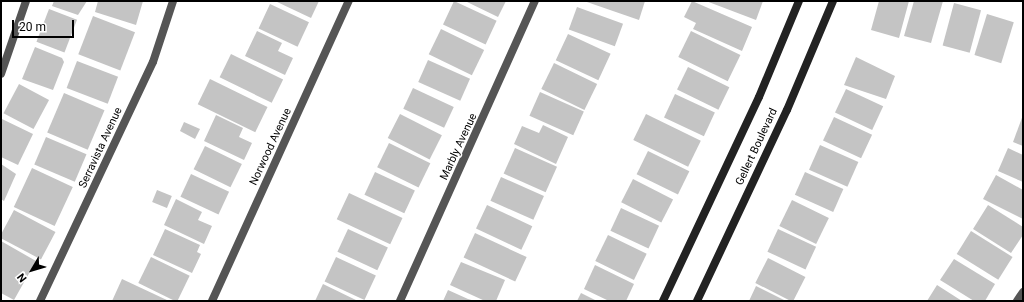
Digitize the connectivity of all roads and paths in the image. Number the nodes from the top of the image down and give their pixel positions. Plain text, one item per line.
1 (26, 1) edge
2 (173, 1) edge
3 (349, 1) edge
4 (535, 1) edge
5 (799, 1) edge
6 (833, 1) edge
7 (1, 74) edge
8 (1023, 292) edge
9 (40, 301) edge
10 (212, 301) edge
11 (400, 301) edge
12 (663, 301) edge
13 (697, 301) edge
14 (1017, 301) edge

1 - 7 street
2 - 9 street, Serravista Avenue
3 - 10 street, Norwood Avenue
4 - 11 street, Marbly Avenue
5 - 12 main road, Gellert Boulevard
6 - 13 main road, Gellert Boulevard
8 - 14 street

